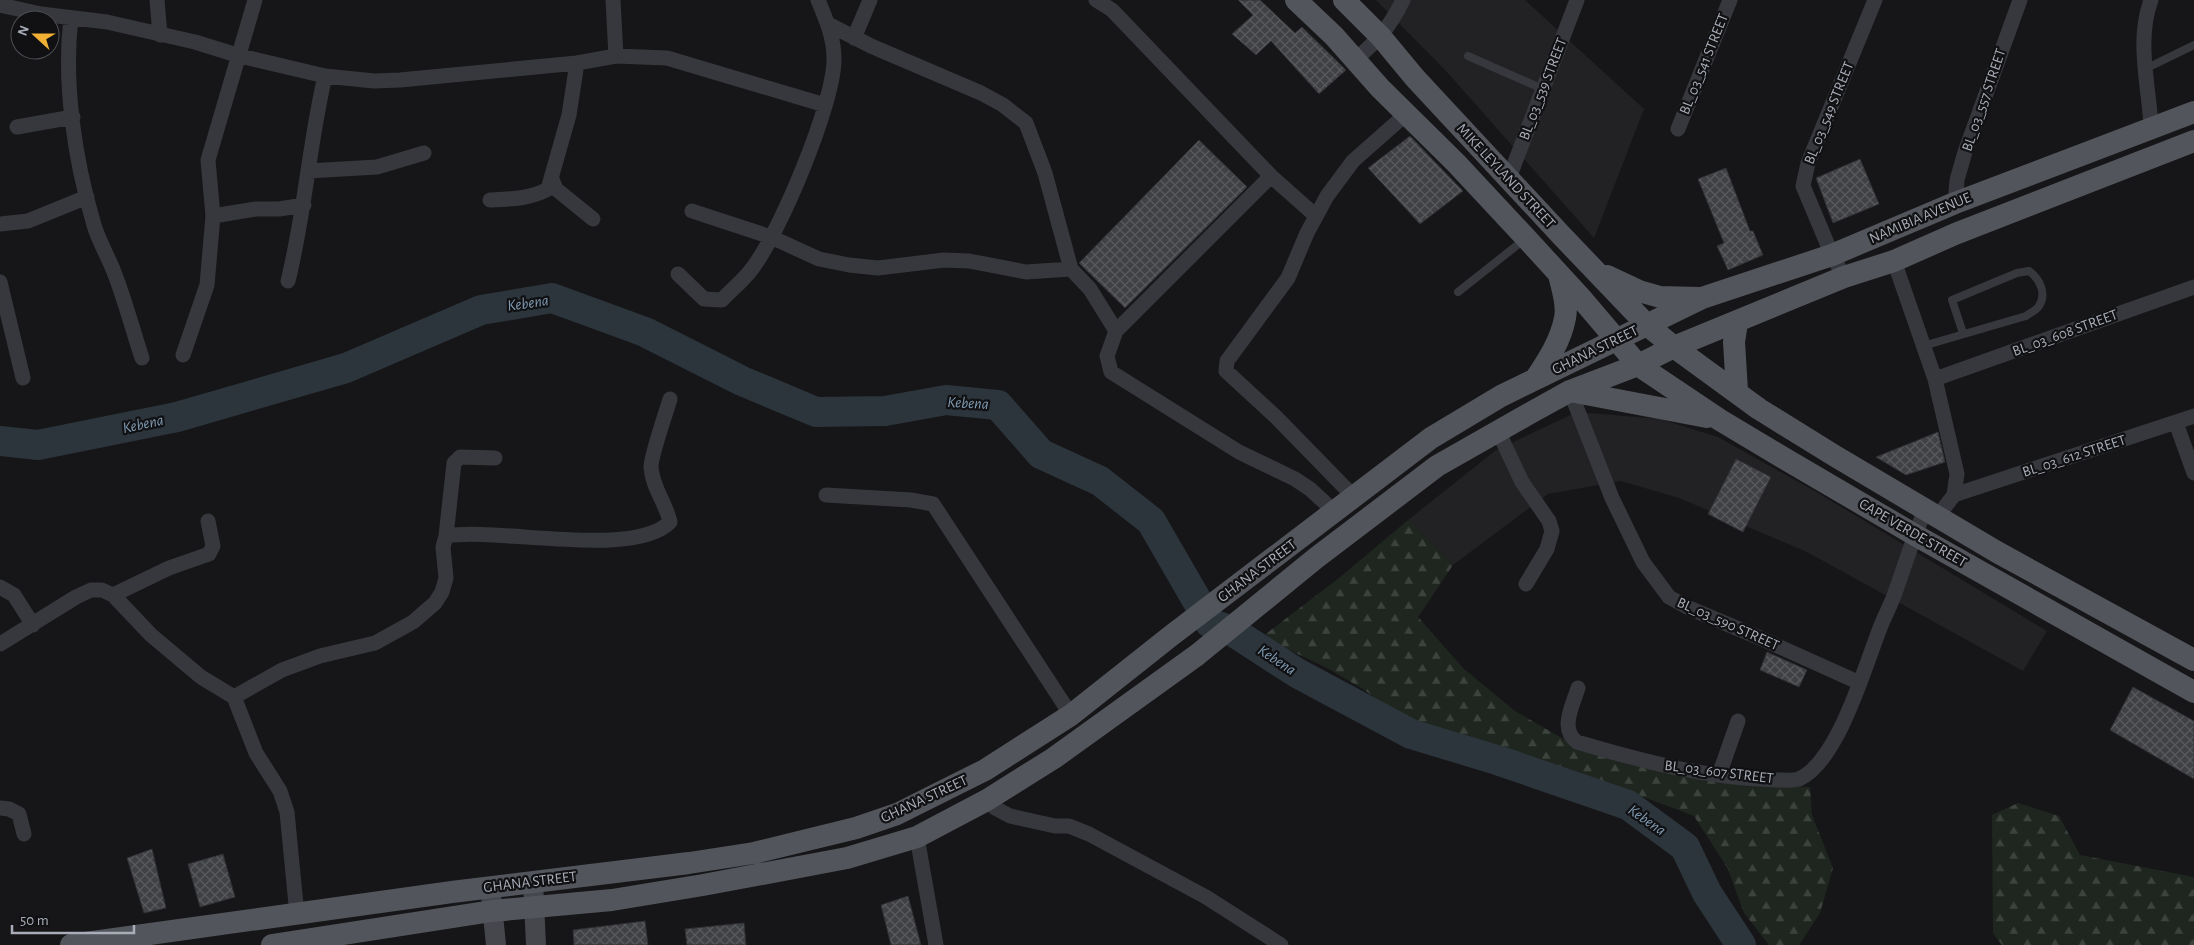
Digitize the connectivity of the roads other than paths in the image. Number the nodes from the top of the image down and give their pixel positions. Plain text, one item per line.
1 (157, 0) edge
2 (255, 0) edge
3 (613, 0) edge
4 (818, 0) edge
5 (870, 0) edge
6 (1096, 0) edge
7 (1296, 0) edge
8 (1344, 0) edge
9 (1403, 0) edge
10 (1577, 0) edge
11 (1730, 0) edge
12 (1875, 0) edge
13 (2020, 0) edge
14 (2151, 0) edge
15 (0, 5) edge
16 (71, 18) junction
17 (828, 24) junction
18 (160, 35) junction
19 (1381, 37) junction
20 (854, 38) junction
21 (2194, 45) edge
22 (240, 56) junction
23 (616, 56) junction
24 (1468, 56) dead end
25 (1355, 60) junction
26 (577, 63) junction
27 (2145, 69) junction
28 (325, 76) junction
29 (1543, 89) junction
30 (825, 104) junction
31 (2194, 112) edge
32 (1405, 115) junction
33 (73, 117) junction
34 (2151, 127) junction
35 (17, 128) dead end
36 (1678, 129) dead end
37 (2194, 141) edge
38 (424, 153) dead end
39 (308, 171) junction
40 (1271, 176) junction
41 (1509, 178) junction
42 (552, 180) junction
43 (87, 197) junction
44 (490, 200) dead end
45 (1956, 203) junction
46 (304, 205) junction
47 (692, 211) dead end
48 (213, 216) junction
49 (1316, 216) junction
50 (593, 219) dead end
51 (0, 224) edge
52 (771, 238) junction
53 (1526, 238) junction
54 (1832, 255) junction
55 (1894, 261) junction
56 (1072, 269) junction
57 (1596, 270) junction
58 (678, 274) dead end
59 (1559, 275) junction
60 (1844, 277) junction
61 (288, 281) dead end
62 (0, 282) edge
63 (2194, 287) edge
64 (1458, 292) dead end
65 (1702, 298) junction
66 (1737, 322) junction
67 (1647, 325) junction
68 (1116, 331) junction
69 (1963, 333) junction
70 (1616, 341) junction
71 (1923, 346) junction
72 (1674, 347) junction
73 (183, 355) dead end
74 (142, 358) dead end
75 (1638, 365) junction
76 (23, 378) dead end
77 (1535, 379) junction
78 (1935, 379) junction
79 (1736, 391) junction
80 (1570, 392) junction
81 (670, 398) dead end
82 (2194, 416) edge
83 (1720, 420) junction
84 (2176, 423) junction
85 (1498, 431) junction
86 (495, 458) dead end
87 (2194, 473) edge
88 (826, 495) dead end
89 (1954, 495) junction
90 (1354, 497) junction
91 (1334, 512) junction
92 (1932, 512) junction
93 (208, 521) dead end
94 (1914, 535) junction
95 (446, 536) junction
96 (1526, 584) dead end
97 (0, 587) edge
98 (113, 595) junction
99 (33, 625) junction
100 (0, 644) edge
101 (2191, 655) edge
102 (1125, 674) junction
103 (1860, 683) junction
104 (1578, 688) dead end
105 (2194, 692) edge
106 (1141, 694) junction
107 (234, 697) junction
108 (1071, 715) junction
109 (1738, 721) dead end
110 (1719, 775) junction
111 (987, 800) junction
112 (0, 808) edge
113 (24, 834) dead end
114 (916, 837) junction
115 (608, 872) junction
116 (533, 882) junction
117 (490, 888) junction
118 (612, 900) junction
119 (534, 907) junction
120 (492, 911) junction
121 (297, 915) junction
122 (1257, 939) edge
123 (71, 945) edge
124 (272, 945) edge
125 (496, 945) edge
126 (536, 945) edge
127 (936, 945) edge
128 (1281, 945) edge

1 - 18 street
2 - 22 street
3 - 23 street
4 - 17 street
5 - 20 street
6 - 40 street
7 - 25 main road, MIKE LEYLAND STREET
8 - 19 main road, MIKE LEYLAND STREET
9 - 19 street
10 - 29 street, BL_03_539 STREET
11 - 36 street, BL_03_541 STREET
12 - 54 street, BL_03_549 STREET
13 - 45 street, BL_03_557 STREET
14 - 27 street
15 - 16 street
16 - 18 street
16 - 33 street
17 - 20 street
17 - 30 street
18 - 22 street
19 - 25 street
19 - 41 main road, MIKE LEYLAND STREET
20 - 56 street
21 - 27 lane
22 - 28 street
22 - 48 street
23 - 26 street
23 - 30 street
24 - 29 lane
25 - 32 main road, MIKE LEYLAND STREET
26 - 28 street
26 - 42 street
27 - 34 street
28 - 39 street
29 - 41 street, BL_03_539 STREET
30 - 52 street
31 - 34 main road, NAMIBIA AVENUE
32 - 49 street
32 - 53 main road, MIKE LEYLAND STREET
33 - 35 street
33 - 43 street
34 - 45 main road, NAMIBIA AVENUE
37 - 55 main road, NAMIBIA AVENUE
38 - 39 street
39 - 46 street
40 - 49 street
40 - 68 street
41 - 57 main road, MIKE LEYLAND STREET
42 - 44 street
42 - 50 street
43 - 51 street
43 - 74 street
45 - 54 main road, NAMIBIA AVENUE
46 - 48 street
46 - 61 street
47 - 52 street
48 - 73 street
49 - 90 street
52 - 56 street
52 - 58 street
53 - 59 main road, MIKE LEYLAND STREET
53 - 64 lane
54 - 60 street, BL_03_549 STREET
54 - 65 main road, NAMIBIA AVENUE
55 - 60 main road, NAMIBIA AVENUE
55 - 71 street
56 - 68 street
57 - 65 main road
57 - 67 main road, MIKE LEYLAND STREET
59 - 70 main road, MIKE LEYLAND STREET
59 - 77 main road
60 - 66 main road, NAMIBIA AVENUE
62 - 76 street
63 - 78 street, BL_03_608 STREET
65 - 67 main road, NAMIBIA AVENUE
66 - 72 main road, NAMIBIA AVENUE
66 - 79 main road
67 - 70 main road, GHANA STREET
67 - 72 main road, MIKE LEYLAND STREET
68 - 91 street
69 - 69 lane
69 - 71 lane
70 - 75 main road, MIKE LEYLAND STREET
70 - 77 main road, GHANA STREET
71 - 78 street
72 - 75 main road, GHANA STREET
72 - 79 main road, CAPE VERDE STREET
75 - 80 main road, GHANA STREET
75 - 83 main road, CAPE VERDE STREET
77 - 90 main road, GHANA STREET
78 - 89 street
79 - 92 main road, CAPE VERDE STREET
80 - 83 main road
80 - 85 main road, GHANA STREET
80 - 103 street, BL_03_590 STREET
81 - 95 street
82 - 84 street, BL_03_612 STREET
83 - 94 main road, CAPE VERDE STREET
84 - 87 street
84 - 89 street, BL_03_612 STREET
85 - 96 street
85 - 106 main road, GHANA STREET
86 - 95 street
88 - 108 street
89 - 92 street, BL_03_607 STREET
90 - 91 main road, GHANA STREET
91 - 102 main road, GHANA STREET
92 - 94 street, BL_03_607 STREET
92 - 101 main road, CAPE VERDE STREET
93 - 98 street
94 - 103 street, BL_03_607 STREET
94 - 105 main road, CAPE VERDE STREET
95 - 107 street
97 - 99 street
98 - 99 street
98 - 107 street
99 - 100 street
102 - 106 main road
102 - 108 main road, GHANA STREET
103 - 110 street, BL_03_607 STREET
104 - 110 street, BL_03_607 STREET
106 - 111 main road, GHANA STREET
107 - 121 street
108 - 115 main road, GHANA STREET
109 - 110 street
111 - 114 main road, GHANA STREET
111 - 122 street
112 - 113 street
114 - 118 main road, GHANA STREET
114 - 127 street
115 - 116 main road, GHANA STREET
115 - 118 main road
116 - 117 main road, GHANA STREET
116 - 119 main road
117 - 120 main road
117 - 121 main road, GHANA STREET
118 - 119 main road, GHANA STREET
119 - 120 main road, GHANA STREET
119 - 126 main road
120 - 124 main road, GHANA STREET
120 - 125 main road
121 - 123 main road, GHANA STREET
122 - 128 street

